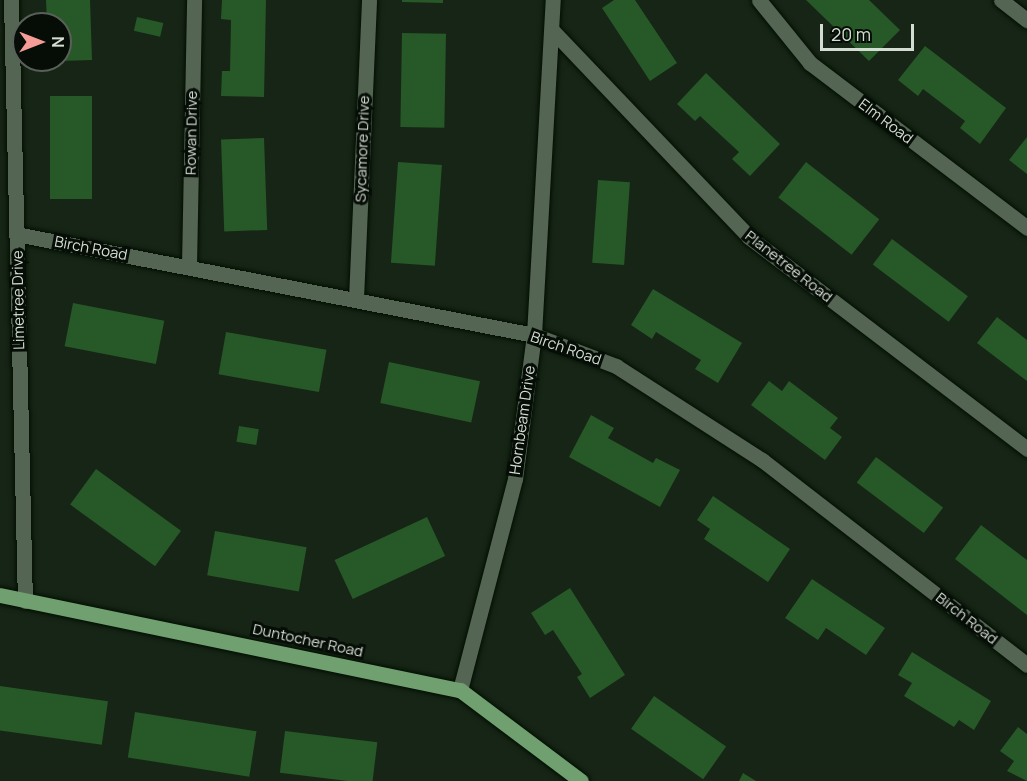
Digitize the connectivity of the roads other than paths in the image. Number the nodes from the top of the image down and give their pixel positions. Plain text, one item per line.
1 (11, 0) edge
2 (194, 0) edge
3 (369, 0) edge
4 (553, 0) edge
5 (759, 0) edge
6 (1001, 0) edge
7 (1027, 20) edge
8 (552, 30) junction
9 (1027, 228) edge
10 (16, 234) junction
11 (189, 266) junction
12 (356, 298) junction
13 (534, 335) junction
14 (1027, 449) edge
15 (0, 596) edge
16 (25, 601) junction
17 (1027, 665) edge
18 (460, 690) junction
19 (581, 781) edge

1 - 10 street, Limetree Drive
2 - 11 street, Rowan Drive
3 - 12 street, Sycamore Drive
4 - 8 street, Hornbeam Drive
5 - 9 street, Elm Road
6 - 7 street
8 - 13 street, Hornbeam Drive
8 - 14 street, Planetree Road
10 - 11 street, Birch Road
10 - 16 street, Limetree Drive
11 - 12 street, Birch Road
12 - 13 street, Birch Road
13 - 17 street, Birch Road
13 - 18 street, Hornbeam Drive
15 - 16 main road, Duntocher Road
16 - 18 main road, Duntocher Road
18 - 19 main road, Duntocher Road

